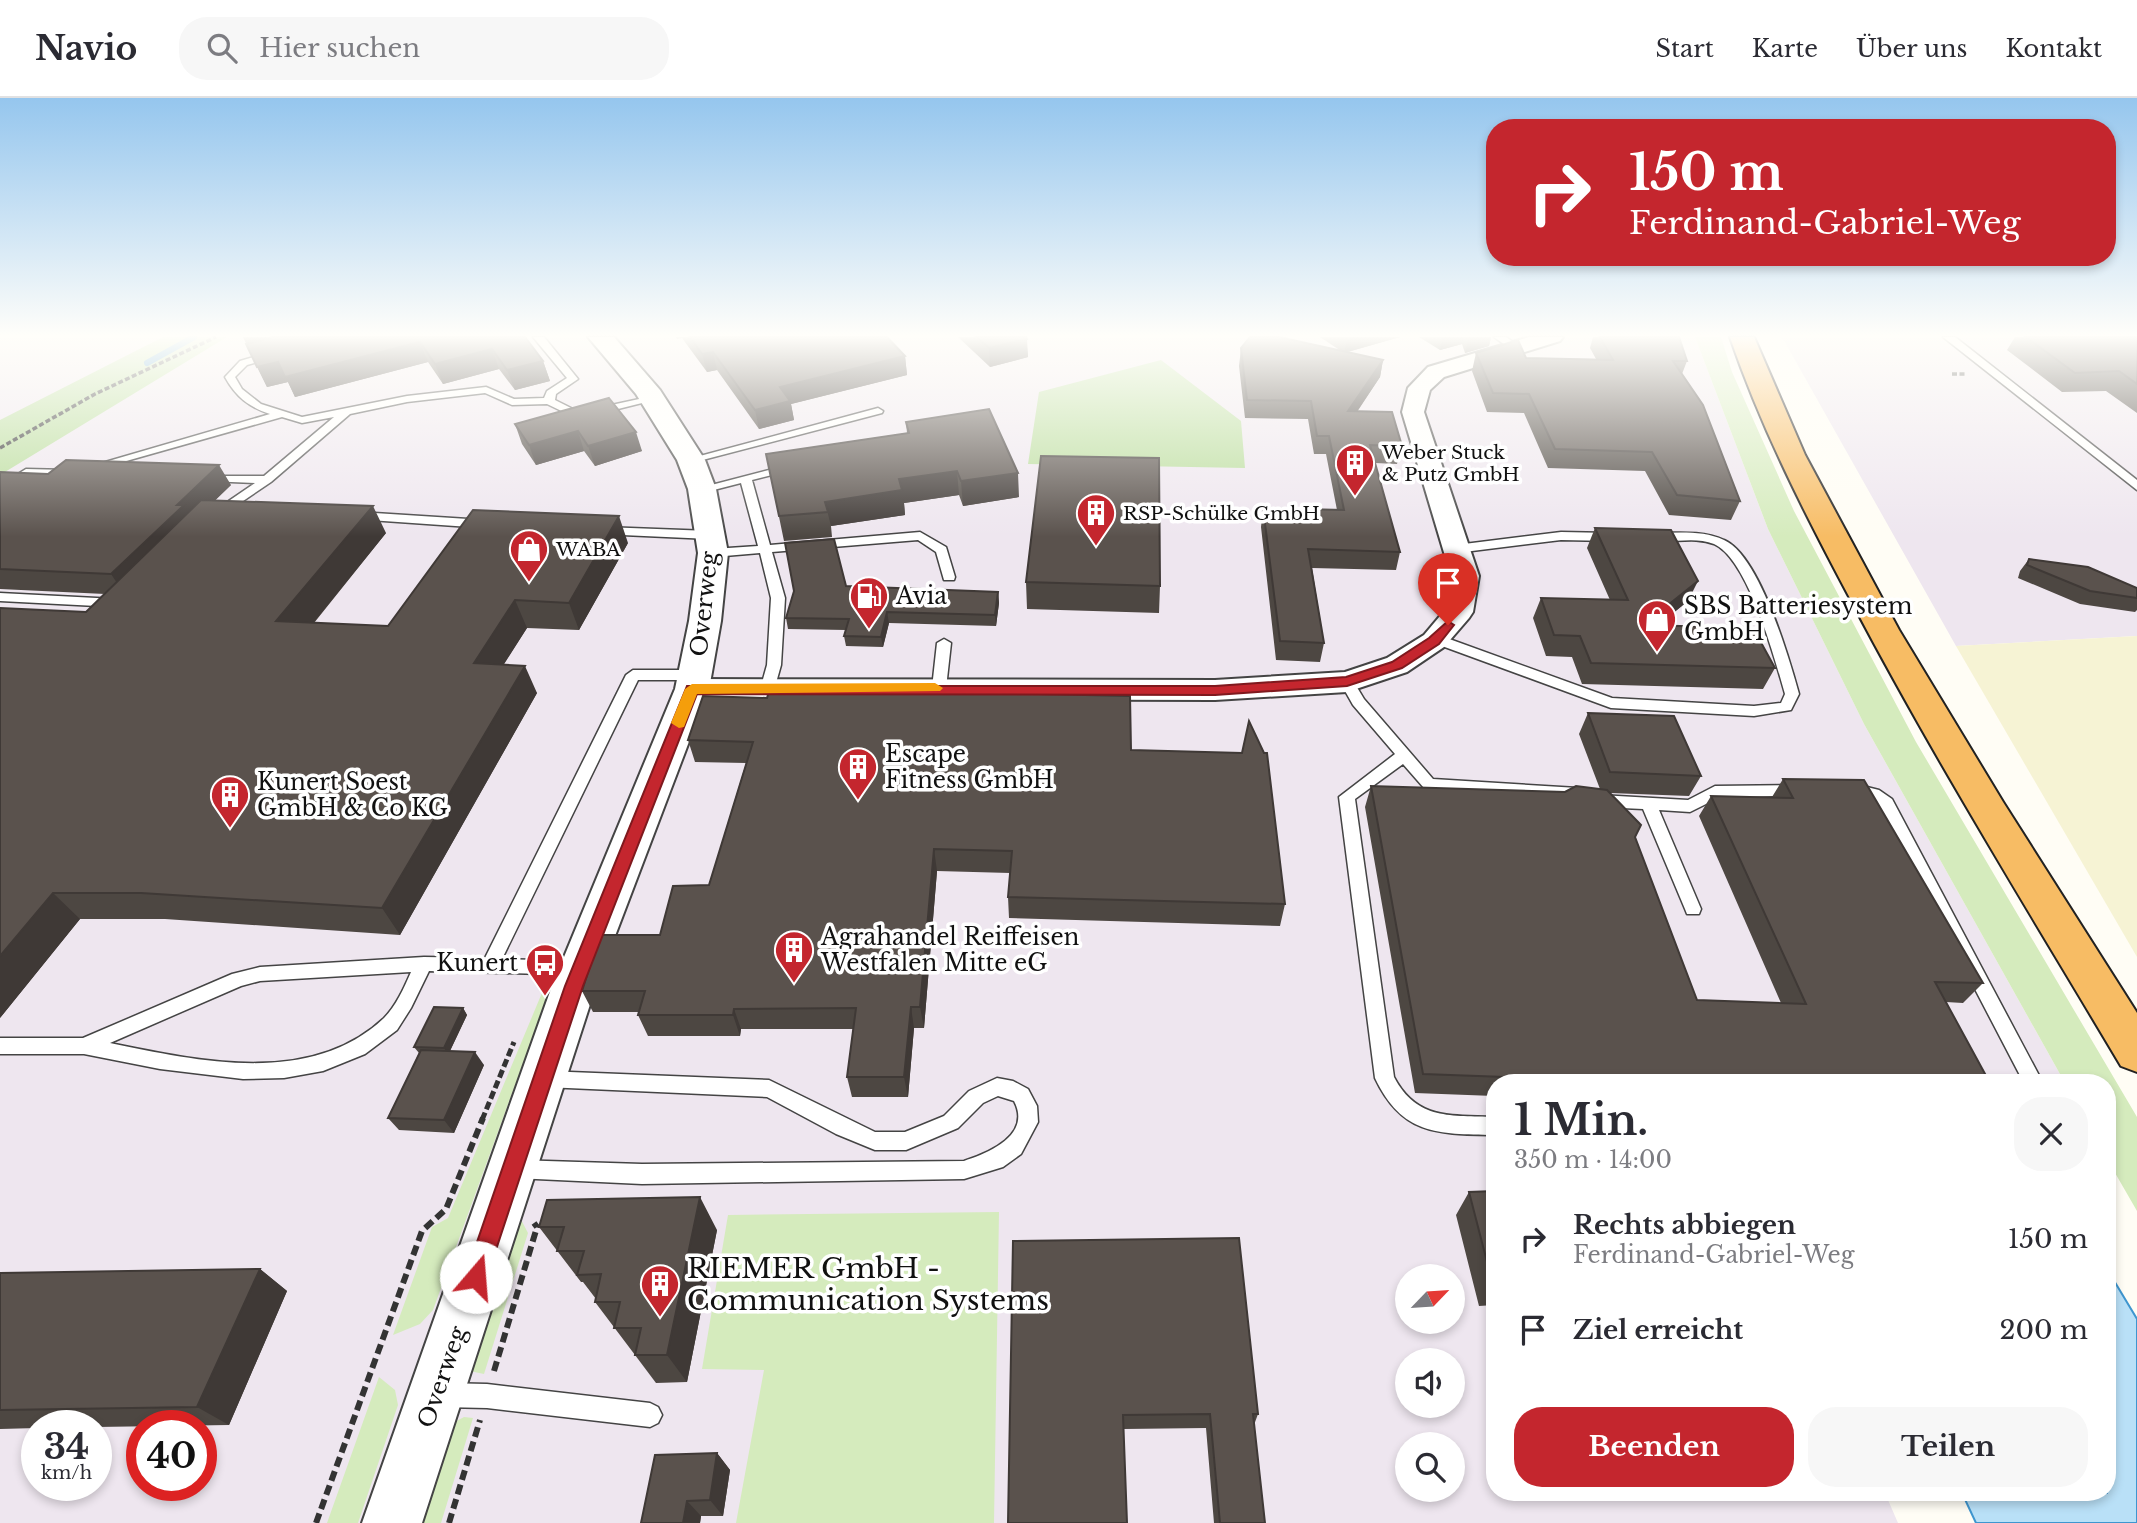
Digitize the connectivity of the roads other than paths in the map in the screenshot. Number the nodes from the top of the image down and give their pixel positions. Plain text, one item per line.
1 (254, 404) edge
2 (384, 404) edge
3 (554, 404) edge
4 (633, 404) edge
5 (656, 404) edge
6 (1415, 404) edge
7 (1768, 404) edge
8 (2032, 404) edge
9 (346, 411) junction
10 (878, 411) dead end
11 (281, 414) junction
12 (691, 460) junction
13 (798, 465) edge
14 (73, 473) junction
15 (114, 475) edge
16 (198, 478) edge
17 (746, 478) junction
18 (267, 480) junction
19 (2137, 486) edge
20 (702, 489) junction
21 (0, 490) edge
22 (253, 510) edge
23 (349, 516) edge
24 (500, 524) edge
25 (583, 529) edge
26 (711, 544) junction
27 (762, 548) junction
28 (1457, 549) junction
29 (949, 577) dead end
30 (0, 597) edge
31 (128, 603) edge
32 (1436, 639) junction
33 (944, 643) dead end
34 (694, 682) junction
35 (1347, 682) junction
36 (939, 688) junction
37 (767, 690) junction
38 (1403, 756) junction
39 (1649, 804) junction
40 (1693, 909) dead end
41 (424, 964) junction
42 (490, 965) junction
43 (581, 968) junction
44 (0, 1046) edge
45 (84, 1046) junction
46 (2137, 1052) edge
47 (2029, 1074) edge
48 (542, 1079) junction
49 (1486, 1125) edge
50 (510, 1175) junction
51 (461, 1396) junction
52 (650, 1415) dead end
53 (392, 1523) edge

1 - 11 lane
2 - 9 lane
3 - 4 lane
5 - 12 street, Overweg
6 - 28 street
7 - 46 highway
8 - 19 lane
9 - 11 lane
9 - 18 lane
10 - 12 lane
11 - 14 lane
12 - 20 street, Overweg
13 - 17 lane
14 - 15 lane
14 - 21 lane
16 - 18 lane
17 - 20 lane
17 - 27 lane
18 - 22 lane
20 - 26 street, Overweg
23 - 24 lane
25 - 26 lane
26 - 27 lane
26 - 34 street, Overweg
27 - 29 lane
27 - 37 lane
28 - 32 street
28 - 32 lane
30 - 31 lane
32 - 35 street
33 - 36 lane
34 - 37 street
34 - 42 lane
34 - 43 street, Overweg
35 - 36 street
35 - 38 lane
36 - 37 street
38 - 39 lane
38 - 49 lane
39 - 40 lane
39 - 47 lane
41 - 42 lane
41 - 45 lane
41 - 45 lane
42 - 43 lane
43 - 48 street, Overweg
44 - 45 lane
48 - 50 street, Overweg
48 - 50 lane
50 - 51 street, Overweg
51 - 52 lane
51 - 53 street, Overweg

